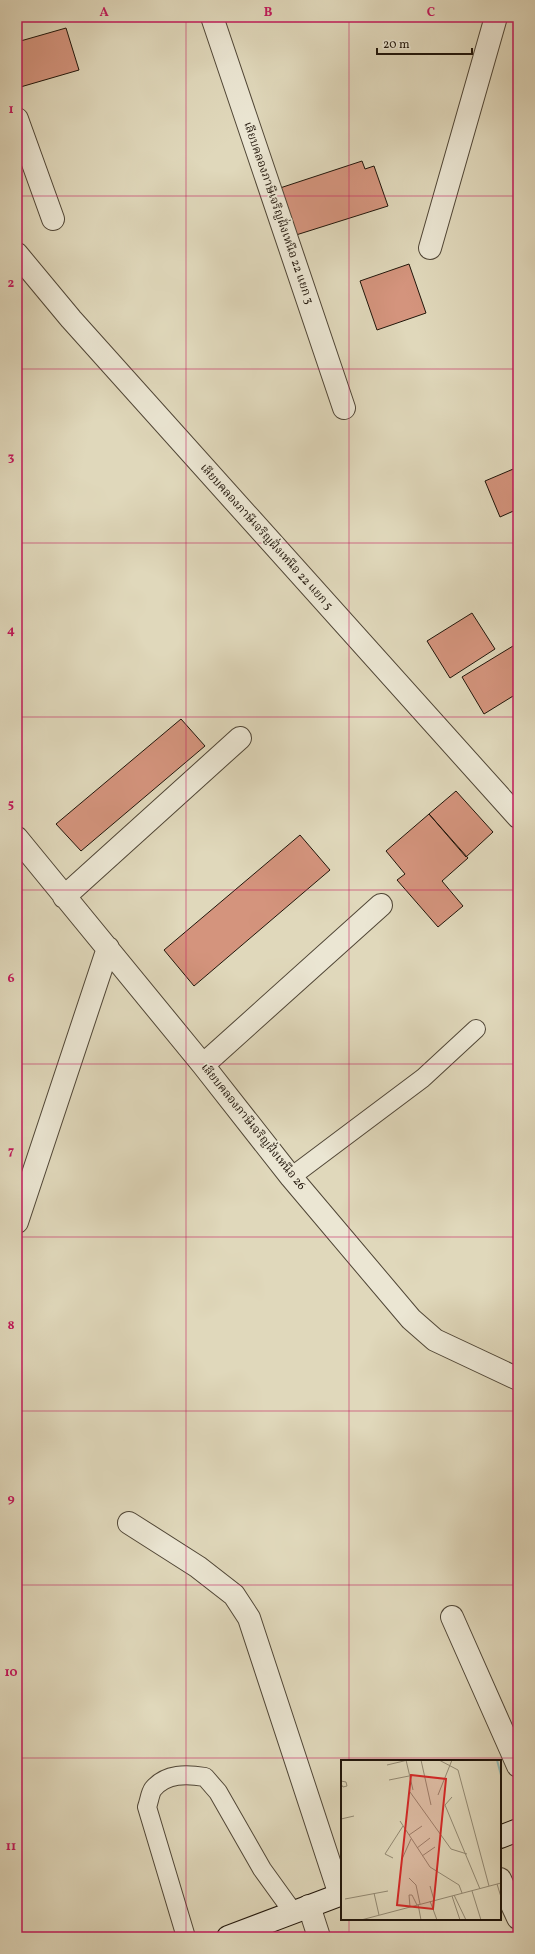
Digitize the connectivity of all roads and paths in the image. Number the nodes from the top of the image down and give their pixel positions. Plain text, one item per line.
1 (212, 17) edge
2 (496, 17) edge
3 (17, 119) edge
4 (53, 219) dead end
5 (430, 248) dead end
6 (17, 254) edge
7 (344, 408) dead end
8 (240, 738) dead end
9 (518, 817) edge
10 (17, 838) edge
11 (64, 897) junction
12 (381, 905) dead end
13 (108, 948) junction
14 (476, 1029) dead end
15 (204, 1065) junction
16 (291, 1177) junction
17 (17, 1222) edge
18 (518, 1380) edge
19 (129, 1524) dead end
20 (452, 1617) dead end
21 (518, 1766) edge
22 (518, 1830) edge
23 (501, 1837) edge
24 (501, 1881) edge
25 (341, 1895) edge
26 (301, 1909) junction
27 (518, 1918) edge
28 (186, 1937) edge
29 (228, 1937) edge
30 (318, 1937) edge

1 - 7 street, เลียบคลองภาษีเจริญฝั่งเหนือ 22 แยก 3
2 - 5 street
3 - 4 street
6 - 9 street, เลียบคลองภาษีเจริญฝั่งเหนือ 22 แยก 5
8 - 11 street
10 - 11 street, เลียบคลองภาษีเจริญฝั่งเหนือ 26
11 - 13 street, เลียบคลองภาษีเจริญฝั่งเหนือ 26
12 - 15 street
13 - 15 street, เลียบคลองภาษีเจริญฝั่งเหนือ 26
13 - 17 street
14 - 16 lane
15 - 16 street, เลียบคลองภาษีเจริญฝั่งเหนือ 26
16 - 18 street, เลียบคลองภาษีเจริญฝั่งเหนือ 26
19 - 25 street
20 - 21 street
22 - 23 street
24 - 27 street
25 - 26 street
26 - 28 lane
26 - 29 street
26 - 30 street

